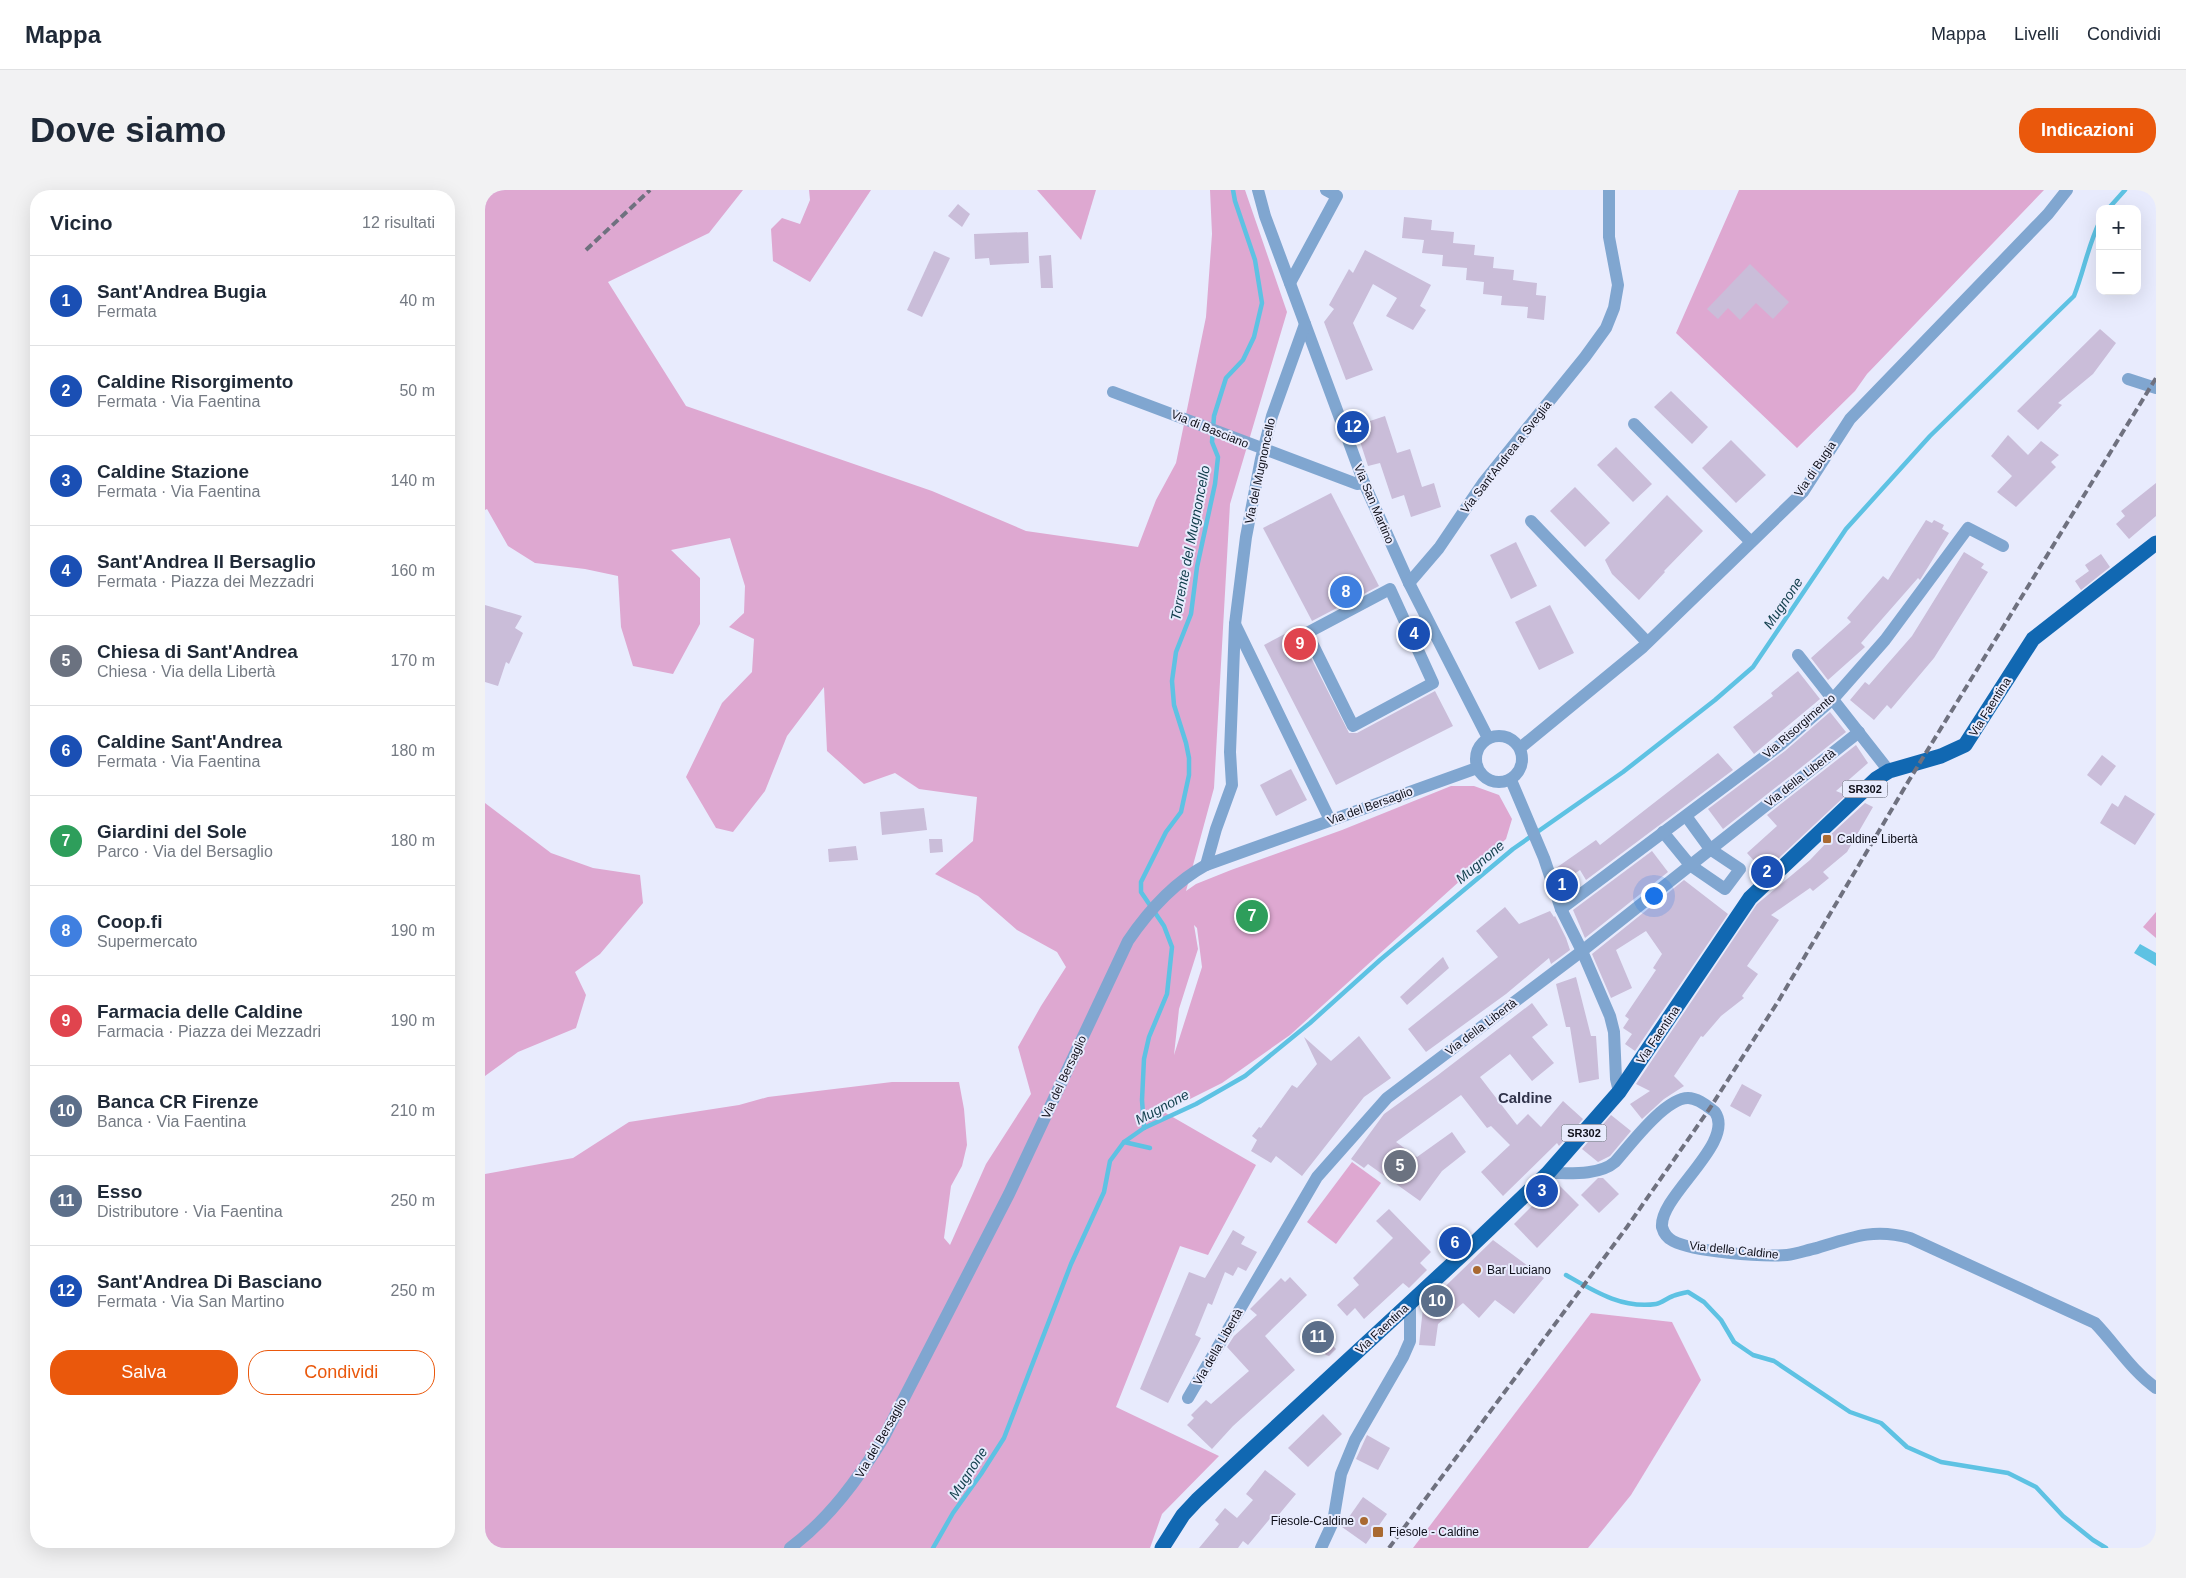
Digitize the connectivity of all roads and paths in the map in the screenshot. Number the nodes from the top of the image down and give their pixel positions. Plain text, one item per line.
1 (1257, 190) edge
2 (1326, 190) edge
3 (1609, 190) edge
4 (2067, 190) edge
5 (1290, 283) junction
6 (1305, 324) junction
7 (2128, 379) dead end
8 (2156, 388) edge
9 (1113, 392) dead end
10 (1634, 424) dead end
11 (1263, 450) junction
12 (1364, 483) junction
13 (1531, 521) dead end
14 (1751, 542) junction
15 (2156, 543) edge
16 (2003, 546) dead end
17 (1409, 583) junction
18 (1235, 624) junction
19 (1307, 633) joint
20 (1647, 642) junction
21 (1798, 655) dead end
22 (1833, 699) junction
23 (1859, 732) junction
24 (1488, 738) junction
25 (1520, 748) junction
26 (1477, 768) junction
27 (1889, 771) junction
28 (1511, 780) junction
29 (1686, 816) junction
30 (1330, 820) junction
31 (1663, 832) junction
32 (1710, 850) junction
33 (1206, 865) junction
34 (1690, 865) junction
35 (1561, 909) junction
36 (1582, 951) junction
37 (1619, 1092) junction
38 (1548, 1173) junction
39 (1410, 1304) junction
40 (2156, 1388) edge
41 (1188, 1398) dead end
42 (790, 1548) edge
43 (1162, 1548) edge
44 (1321, 1548) edge

1 - 5 street, Via San Martino
2 - 5 street
3 - 17 street, Via Sant'Andrea a Sveglia
4 - 14 street, Via di Bugia
5 - 6 street, Via San Martino
6 - 11 street, Via del Mugnoncello
6 - 12 street, Via San Martino
7 - 8 street
9 - 11 street, Via di Basciano
10 - 14 street
11 - 12 street, Via di Basciano
11 - 18 street, Via del Mugnoncello
12 - 17 street, Via San Martino
13 - 20 street
14 - 20 street, Via di Bugia
15 - 27 main road, Via Faentina / SR302
16 - 22 street, Via Risorgimento
17 - 24 street
18 - 30 street
18 - 33 street, Via del Mugnoncello
19 - 19 street
20 - 25 street, Via di Bugia
21 - 22 street
22 - 23 street
22 - 29 street, Via Risorgimento
23 - 27 street
23 - 32 street, Via della Libertà
24 - 25 street
24 - 26 street
25 - 28 street
26 - 28 street
26 - 30 street, Via del Bersaglio
27 - 37 main road, Via Faentina / SR302
28 - 35 street
29 - 31 street, Via Risorgimento
29 - 32 street
30 - 33 street, Via del Bersaglio
31 - 34 street
31 - 35 street, Via Risorgimento
32 - 34 street, Via della Libertà
32 - 34 street
33 - 42 street, Via del Bersaglio
34 - 36 street, Via della Libertà
35 - 36 street
36 - 37 street
36 - 41 street, Via della Libertà
37 - 38 main road, Via Faentina / SR302
38 - 39 main road, Via Faentina / SR302
38 - 40 street, Via delle Caldine
39 - 43 main road, Via Faentina / SR302
39 - 44 street

